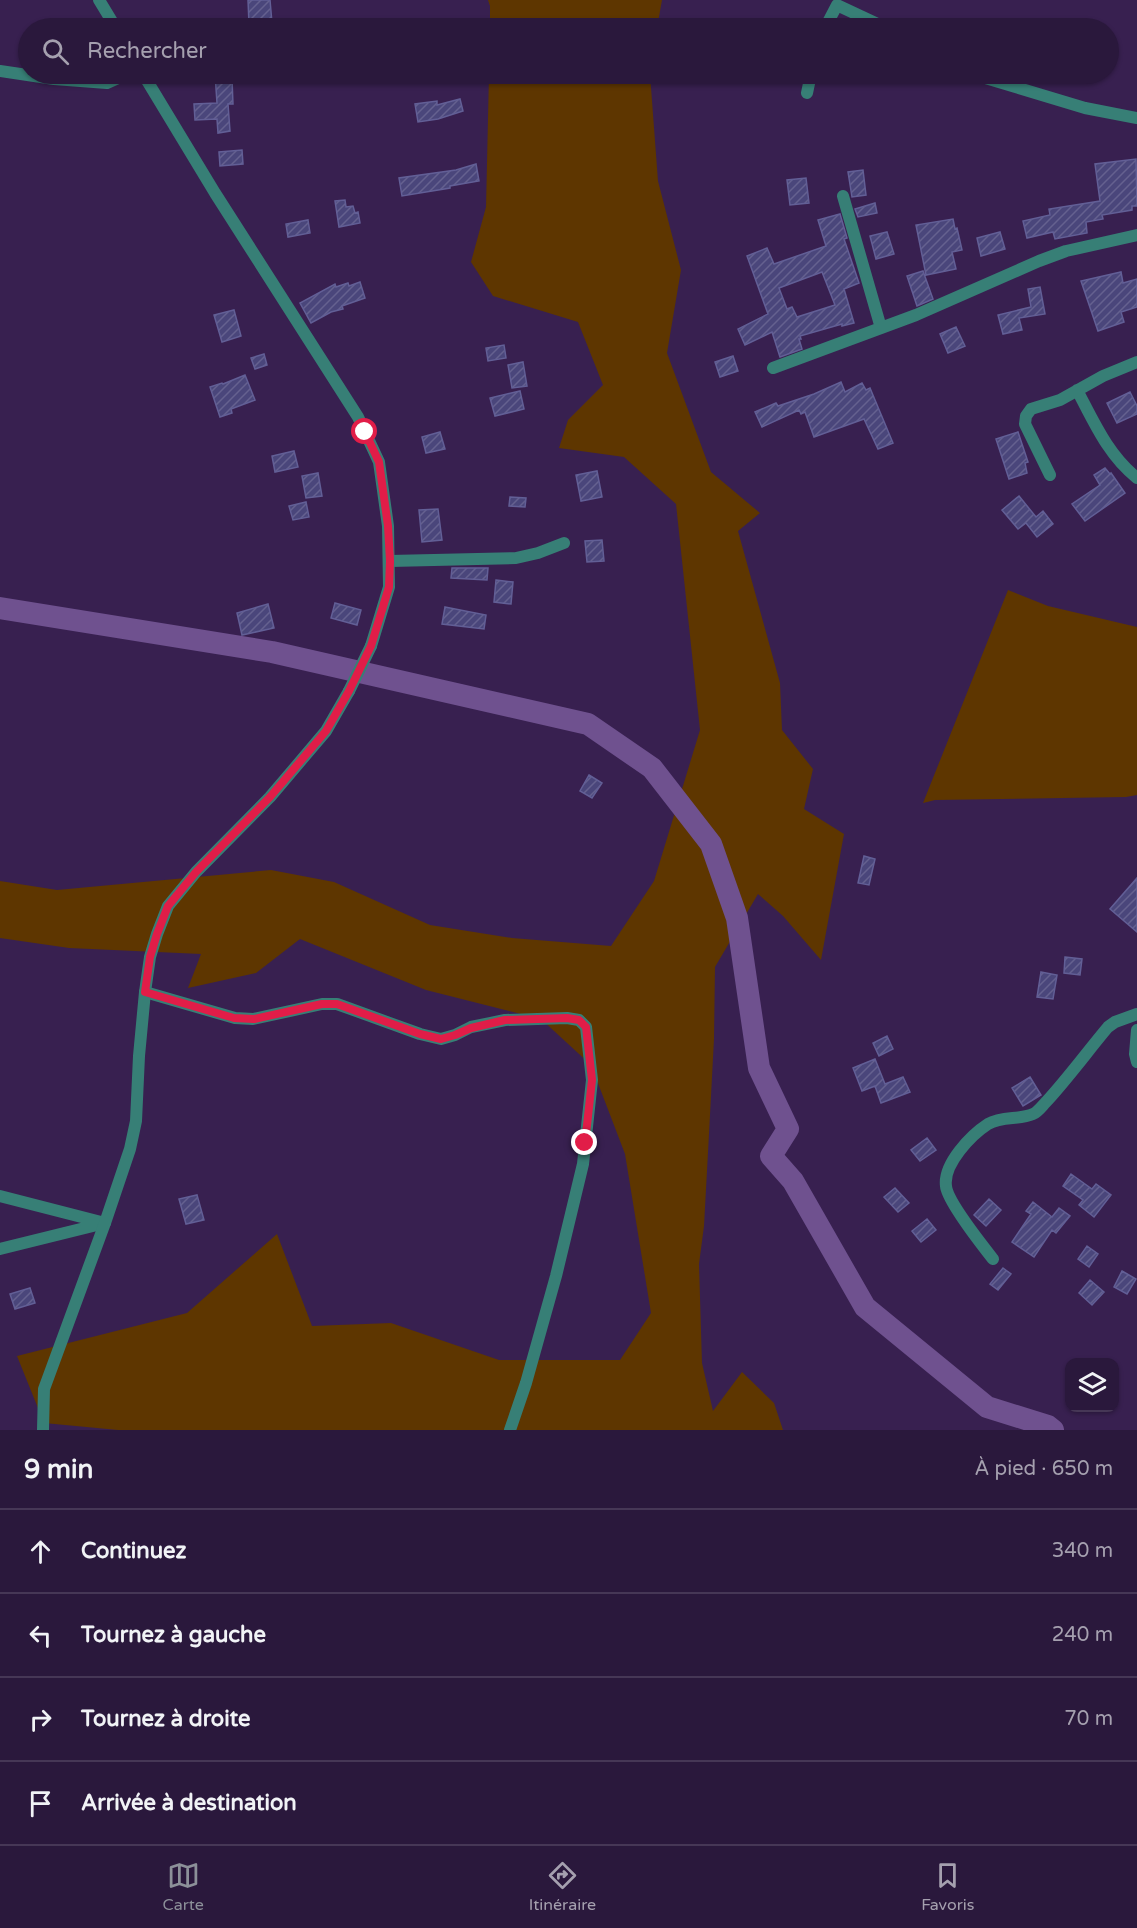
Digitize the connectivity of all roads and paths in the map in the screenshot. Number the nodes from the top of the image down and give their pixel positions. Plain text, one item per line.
1 (99, 0) edge
2 (110, 18) edge
3 (830, 18) edge
4 (865, 18) edge
5 (0, 71) edge
6 (18, 74) edge
7 (149, 84) edge
8 (809, 84) edge
9 (1005, 84) edge
10 (807, 93) dead end
11 (1137, 118) edge
12 (843, 196) dead end
13 (1137, 235) edge
14 (881, 328) junction
15 (1137, 362) edge
16 (773, 368) dead end
17 (1077, 390) junction
18 (1050, 475) dead end
19 (1137, 478) edge
20 (564, 543) dead end
21 (390, 561) junction
22 (145, 992) junction
23 (1137, 1014) edge
24 (1137, 1030) edge
25 (1137, 1062) edge
26 (0, 1196) edge
27 (105, 1223) junction
28 (0, 1249) edge
29 (993, 1259) dead end
30 (43, 1430) edge
31 (510, 1430) edge

1 - 2 street
3 - 4 street
5 - 6 street
7 - 21 street
8 - 10 street
9 - 11 street
12 - 14 street
13 - 14 street
14 - 16 street
15 - 17 street
17 - 18 street
17 - 19 street
20 - 21 street
21 - 22 street
22 - 27 street
22 - 31 street
23 - 29 street
24 - 25 street
26 - 27 street
27 - 28 street
27 - 30 street

